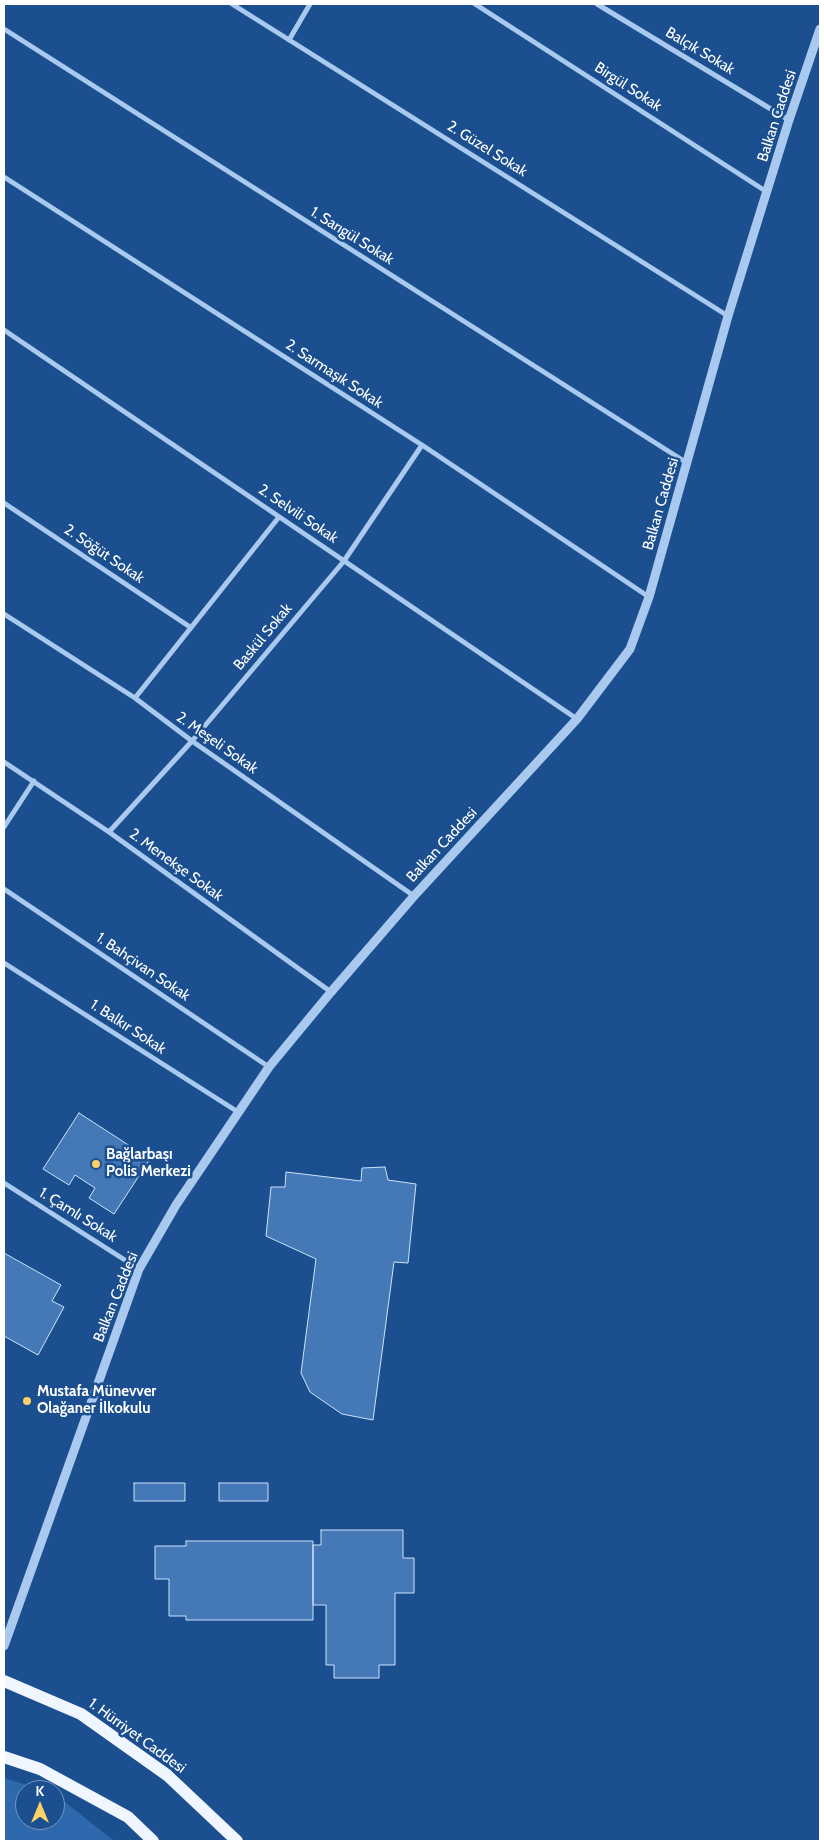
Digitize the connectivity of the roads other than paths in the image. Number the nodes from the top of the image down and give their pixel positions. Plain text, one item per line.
1 (232, 4) edge
2 (310, 4) edge
3 (475, 4) edge
4 (597, 4) edge
5 (483, 6) edge
6 (4, 29) edge
7 (820, 30) edge
8 (289, 40) junction
9 (789, 120) junction
10 (4, 177) edge
11 (767, 192) junction
12 (728, 316) junction
13 (4, 330) edge
14 (422, 445) junction
15 (687, 463) junction
16 (4, 503) edge
17 (279, 517) junction
18 (344, 561) junction
19 (649, 597) junction
20 (4, 614) edge
21 (190, 627) junction
22 (134, 698) junction
23 (577, 719) junction
24 (192, 741) junction
25 (4, 762) edge
26 (34, 781) junction
27 (4, 827) edge
28 (108, 832) junction
29 (4, 889) edge
30 (414, 896) junction
31 (4, 963) edge
32 (331, 992) junction
33 (269, 1067) junction
34 (238, 1112) junction
35 (4, 1183) edge
36 (140, 1268) junction
37 (4, 1646) edge
38 (4, 1681) edge
39 (4, 1757) edge
40 (153, 1841) edge
41 (237, 1841) edge

1 - 8 street, 2. Güzel Sokak
2 - 8 street
3 - 5 street, Birgül Sokak
4 - 9 street, Balçık Sokak
5 - 11 street, Birgül Sokak
6 - 15 street, 1. Sarıgül Sokak
7 - 9 street, Balkan Caddesi
8 - 12 street, 2. Güzel Sokak
9 - 11 street, Balkan Caddesi
10 - 14 street, 2. Sarmaşık Sokak
11 - 12 street, Balkan Caddesi
12 - 15 street, Balkan Caddesi
13 - 17 street, 2. Selvili Sokak
14 - 18 street, Baskül Sokak
14 - 19 street, 2. Sarmaşık Sokak
15 - 19 street, Balkan Caddesi
16 - 21 street, 2. Söğüt Sokak
17 - 18 street, 2. Selvili Sokak
17 - 21 street
18 - 23 street, 2. Selvili Sokak
18 - 24 street, Baskül Sokak
19 - 23 street, Balkan Caddesi
20 - 22 street, 2. Meşeli Sokak
21 - 22 street
22 - 24 street, 2. Meşeli Sokak
23 - 30 street, Balkan Caddesi
24 - 28 street, Baskül Sokak
24 - 30 street, 2. Meşeli Sokak
25 - 26 street, 2. Menekşe Sokak
26 - 27 street
26 - 28 street, 2. Menekşe Sokak
28 - 32 street, 2. Menekşe Sokak
29 - 33 street, 1. Bahçivan Sokak
30 - 32 street, Balkan Caddesi
31 - 34 street, 1. Balkır Sokak
32 - 33 street, Balkan Caddesi
33 - 34 street, Balkan Caddesi
34 - 36 street, Balkan Caddesi
35 - 36 street, 1. Çamlı Sokak
36 - 37 street, Balkan Caddesi
38 - 41 main road, 1. Hürriyet Caddesi
39 - 40 main road

